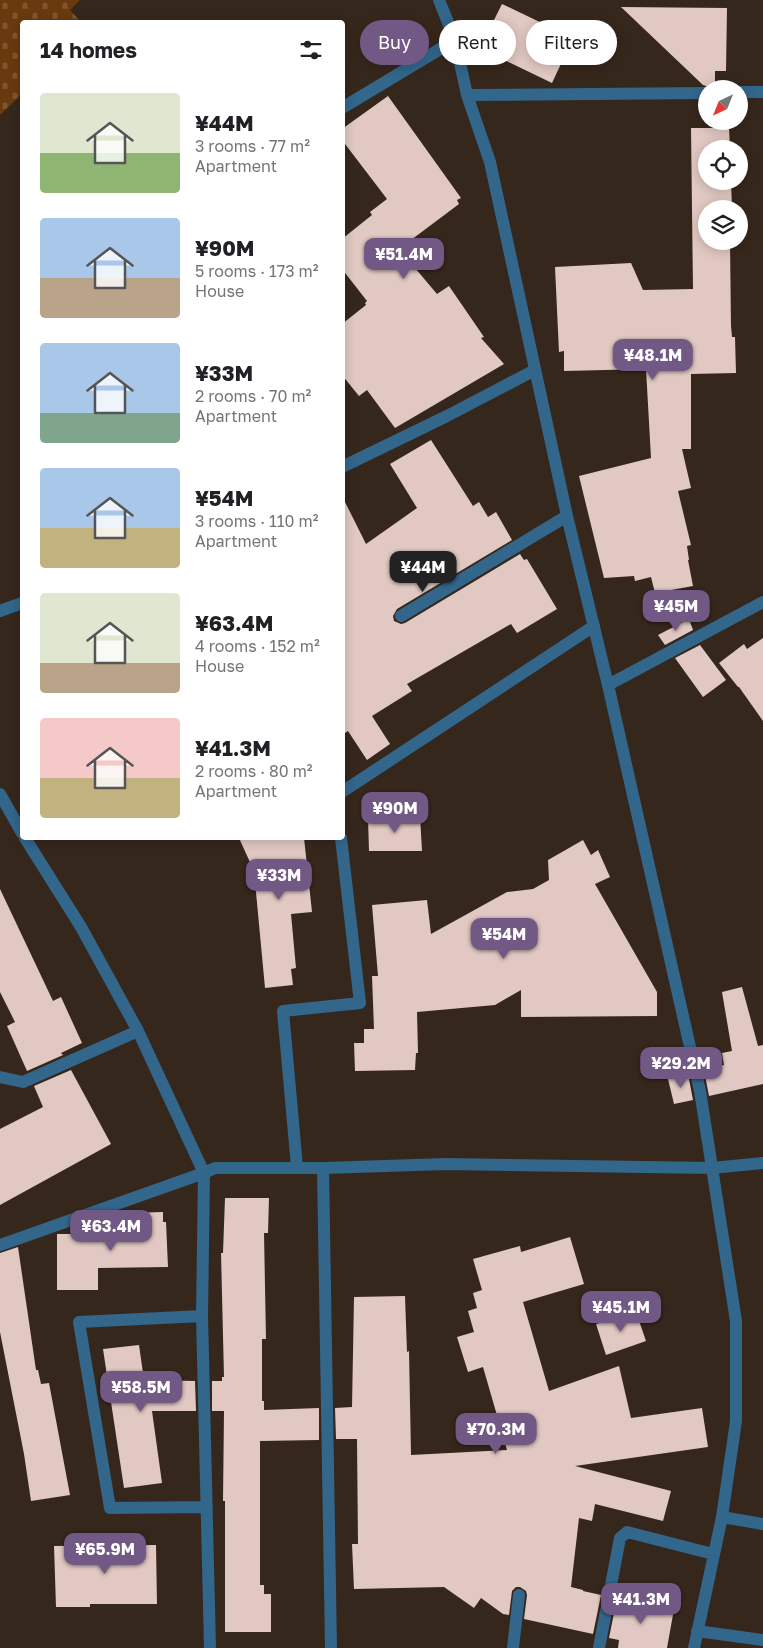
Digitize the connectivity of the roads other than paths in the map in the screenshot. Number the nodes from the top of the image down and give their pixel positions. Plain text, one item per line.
1 (439, 0) edge
2 (447, 20) edge
3 (439, 50) edge
4 (460, 65) edge
5 (748, 92) edge
6 (763, 92) edge
7 (698, 93) edge
8 (467, 95) junction
9 (345, 106) edge
10 (535, 370) junction
11 (345, 466) edge
12 (567, 516) junction
13 (763, 602) edge
14 (20, 604) edge
15 (0, 611) edge
16 (401, 616) dead end
17 (594, 626) junction
18 (608, 685) junction
19 (345, 790) edge
20 (0, 794) edge
21 (20, 829) edge
22 (26, 840) edge
23 (341, 840) edge
24 (138, 1030) junction
25 (0, 1077) edge
26 (763, 1163) edge
27 (297, 1167) junction
28 (323, 1168) junction
29 (712, 1168) junction
30 (204, 1173) junction
31 (0, 1245) edge
32 (202, 1316) junction
33 (206, 1507) junction
34 (722, 1517) junction
35 (763, 1524) edge
36 (713, 1554) junction
37 (519, 1595) dead end
38 (697, 1631) junction
39 (763, 1640) edge
40 (210, 1648) edge
41 (331, 1648) edge
42 (513, 1648) edge
43 (599, 1648) edge
44 (694, 1648) edge

1 - 2 street
3 - 9 street
4 - 8 street
5 - 6 street
7 - 8 street
8 - 10 street
10 - 11 street
10 - 12 street
12 - 16 street
12 - 17 street
13 - 18 street
14 - 15 street
17 - 18 street
17 - 19 street
18 - 29 street
20 - 21 street
22 - 24 street
23 - 27 street
24 - 25 street
24 - 30 street
26 - 29 street
27 - 28 street
27 - 30 street
28 - 29 street
28 - 41 street
29 - 34 street
30 - 31 street
30 - 32 street
32 - 33 street
32 - 33 street
33 - 40 street
34 - 35 street
34 - 36 street
36 - 38 street
36 - 43 street
37 - 42 street
38 - 39 street
38 - 44 street

